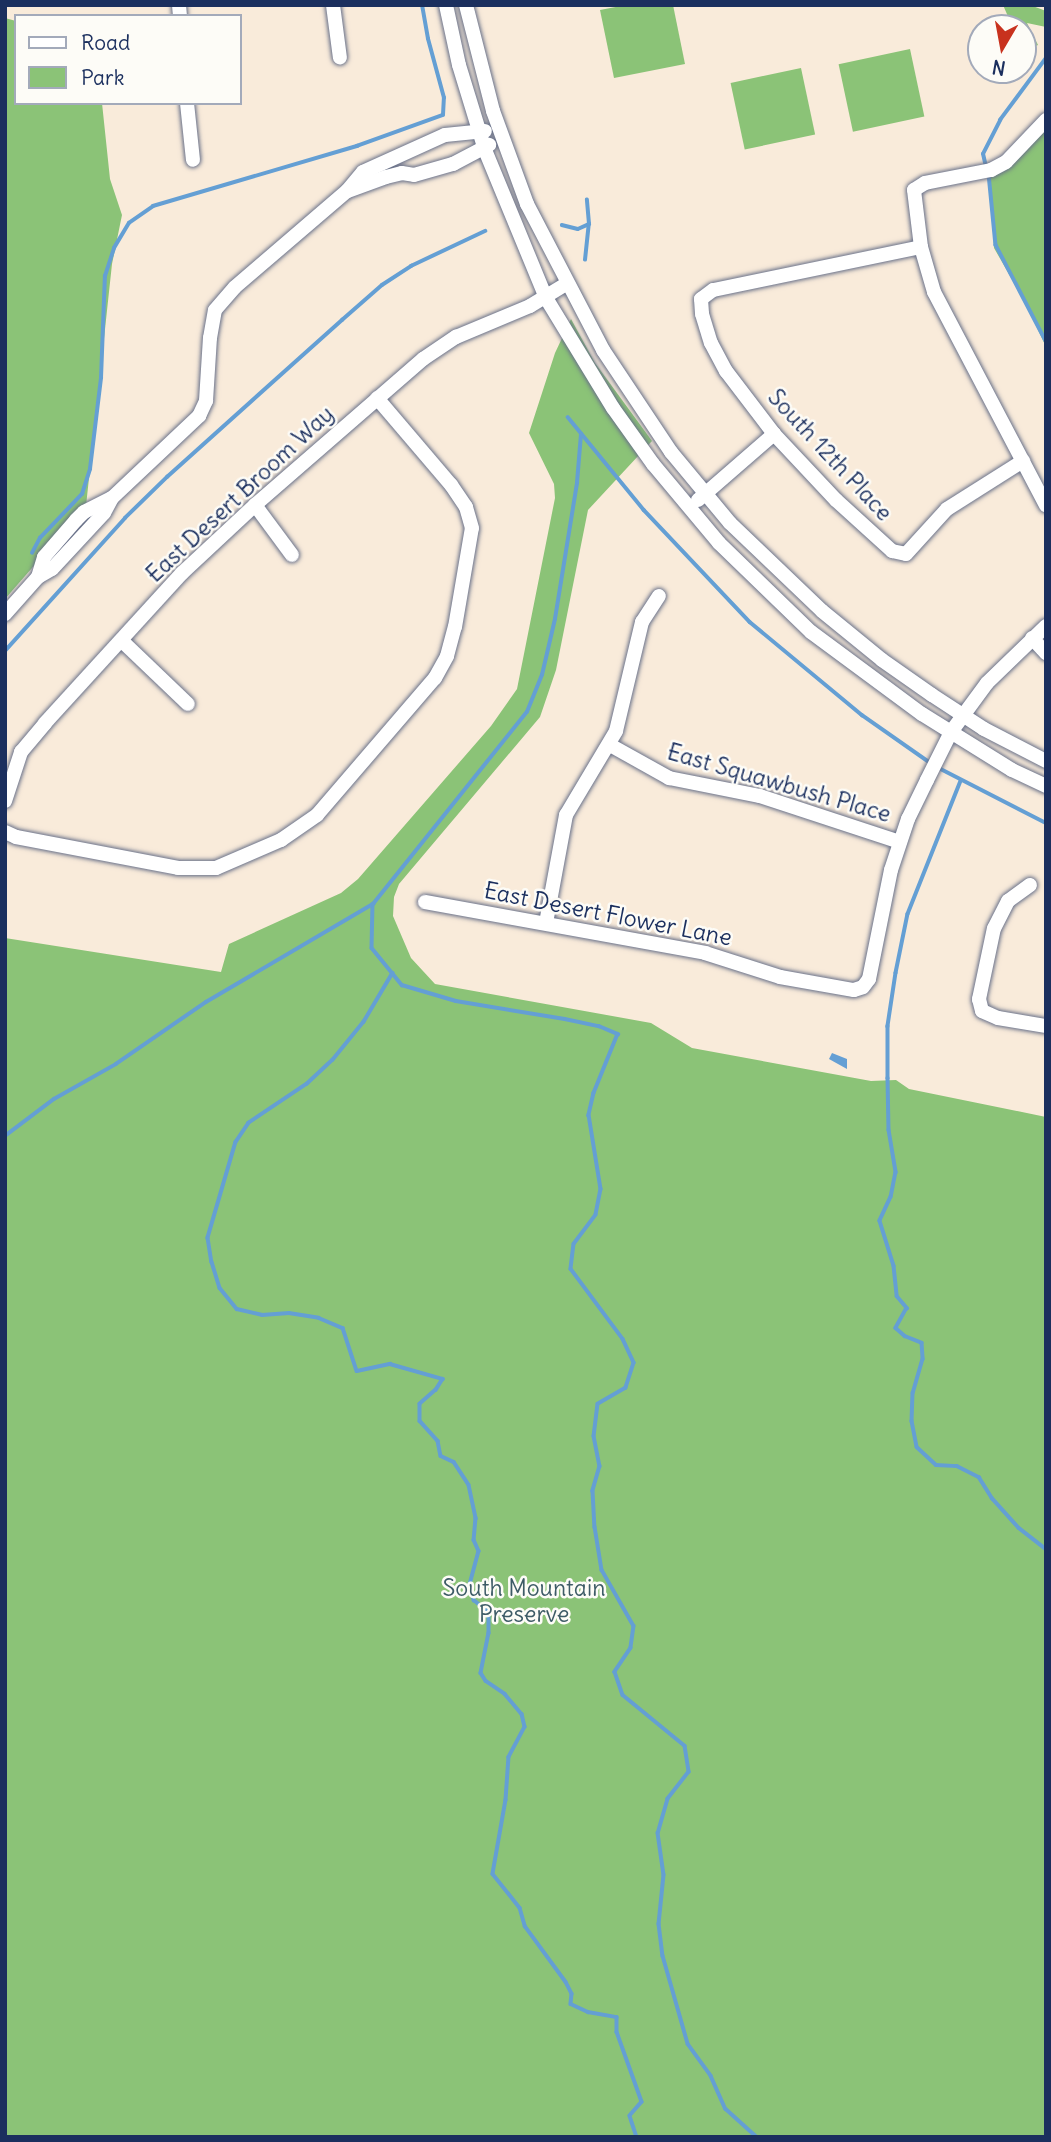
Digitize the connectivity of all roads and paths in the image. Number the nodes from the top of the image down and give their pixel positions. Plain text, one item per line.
1 (333, 5) edge
2 (446, 5) edge
3 (466, 5) edge
4 (340, 58) dead end
5 (187, 105) edge
6 (1046, 120) edge
7 (478, 130) junction
8 (500, 133) junction
9 (485, 150) junction
10 (193, 160) dead end
11 (347, 191) junction
12 (921, 247) junction
13 (566, 284) junction
14 (547, 298) junction
15 (377, 398) junction
16 (774, 433) junction
17 (1023, 461) junction
18 (705, 494) junction
19 (255, 505) junction
20 (1046, 505) edge
21 (688, 508) junction
22 (292, 555) dead end
23 (659, 596) dead end
24 (5, 614) edge
25 (1046, 626) edge
26 (1032, 638) junction
27 (121, 641) junction
28 (1046, 653) edge
29 (188, 704) dead end
30 (963, 715) junction
31 (951, 732) junction
32 (610, 744) junction
33 (1046, 761) edge
34 (1046, 786) edge
35 (5, 802) edge
36 (5, 832) edge
37 (900, 842) junction
38 (1030, 886) dead end
39 (425, 902) dead end
40 (545, 923) junction
41 (1046, 1026) edge

1 - 4 street
2 - 7 street
3 - 8 street
5 - 10 street
6 - 12 street
7 - 8 street
7 - 9 street
7 - 11 street
8 - 9 street
8 - 13 street
9 - 11 street
9 - 14 street
11 - 24 street
12 - 16 street, South 12th Place
12 - 17 street
13 - 14 street, East Desert Broom Way
13 - 18 street
14 - 15 street, East Desert Broom Way
14 - 21 street
15 - 19 street, East Desert Broom Way
15 - 36 street
16 - 17 street, South 12th Place
16 - 18 street
17 - 20 street
18 - 21 street
18 - 30 street
19 - 22 street
19 - 27 street, East Desert Broom Way
21 - 31 street
23 - 32 street
25 - 26 street
26 - 28 street
26 - 30 street
27 - 29 street
27 - 35 street, East Desert Broom Way
30 - 31 street
30 - 33 street
31 - 34 street
31 - 37 street
32 - 37 street, East Squawbush Place
32 - 40 street
37 - 40 street, East Desert Flower Lane
38 - 41 street
39 - 40 street, East Desert Flower Lane

